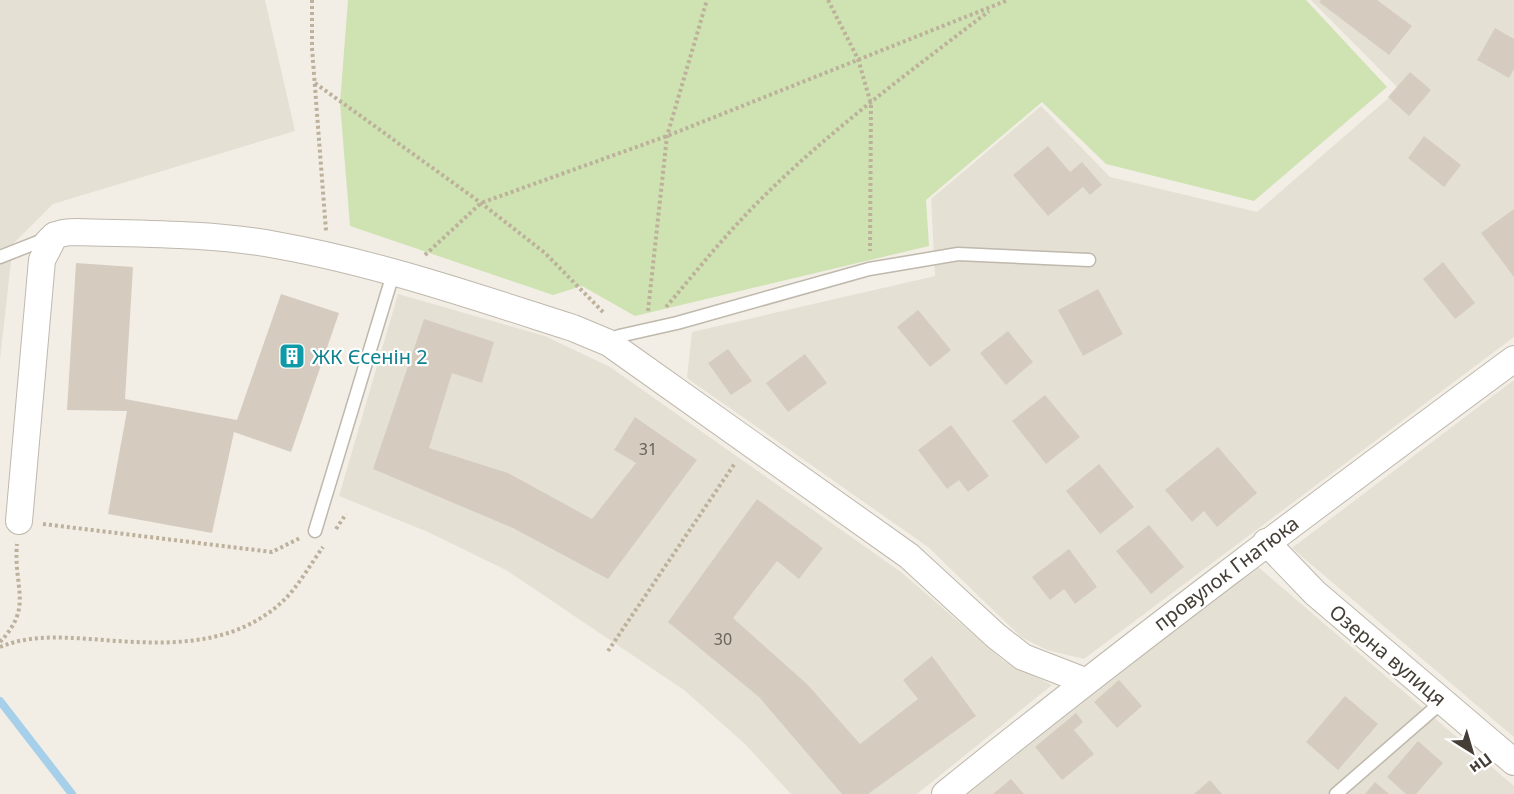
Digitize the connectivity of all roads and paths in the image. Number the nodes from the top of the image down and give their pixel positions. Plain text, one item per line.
1 (312, 0) edge
2 (707, 0) edge
3 (828, 0) edge
4 (1008, 0) edge
5 (993, 8) junction
6 (858, 59) junction
7 (315, 83) junction
8 (871, 104) junction
9 (667, 136) junction
10 (481, 202) junction
11 (55, 235) junction
12 (329, 255) junction
13 (0, 257) edge
14 (1089, 260) dead end
15 (869, 269) junction
16 (398, 275) junction
17 (646, 330) junction
18 (614, 340) junction
19 (1514, 359) edge
20 (749, 442) junction
21 (19, 521) junction
22 (315, 531) junction
23 (333, 534) dead end
24 (1266, 542) junction
25 (326, 543) dead end
26 (0, 642) edge
27 (0, 647) edge
28 (608, 651) dead end
29 (1085, 681) junction
30 (1443, 701) junction
31 (1514, 762) edge
32 (945, 794) edge
33 (1336, 794) edge

1 - 7 path
2 - 9 path
3 - 6 path
4 - 5 path
5 - 6 path
5 - 8 path
6 - 8 path
6 - 9 path
7 - 10 path
7 - 12 path
8 - 15 path
8 - 17 path
9 - 10 path
9 - 17 path
10 - 16 path
10 - 18 path
11 - 12 street
11 - 13 lane
11 - 21 street
12 - 16 street
14 - 15 lane
15 - 17 lane
16 - 18 street
16 - 22 lane
17 - 18 lane
18 - 20 street
19 - 24 street, провулок Гнатюка
20 - 28 path
20 - 29 street
21 - 22 path
21 - 26 path
22 - 23 path
24 - 29 street, провулок Гнатюка
24 - 30 street, Озерна вулиця
25 - 27 path
29 - 32 street, провулок Гнатюка
30 - 31 street, Озерна вулиця
30 - 33 lane

